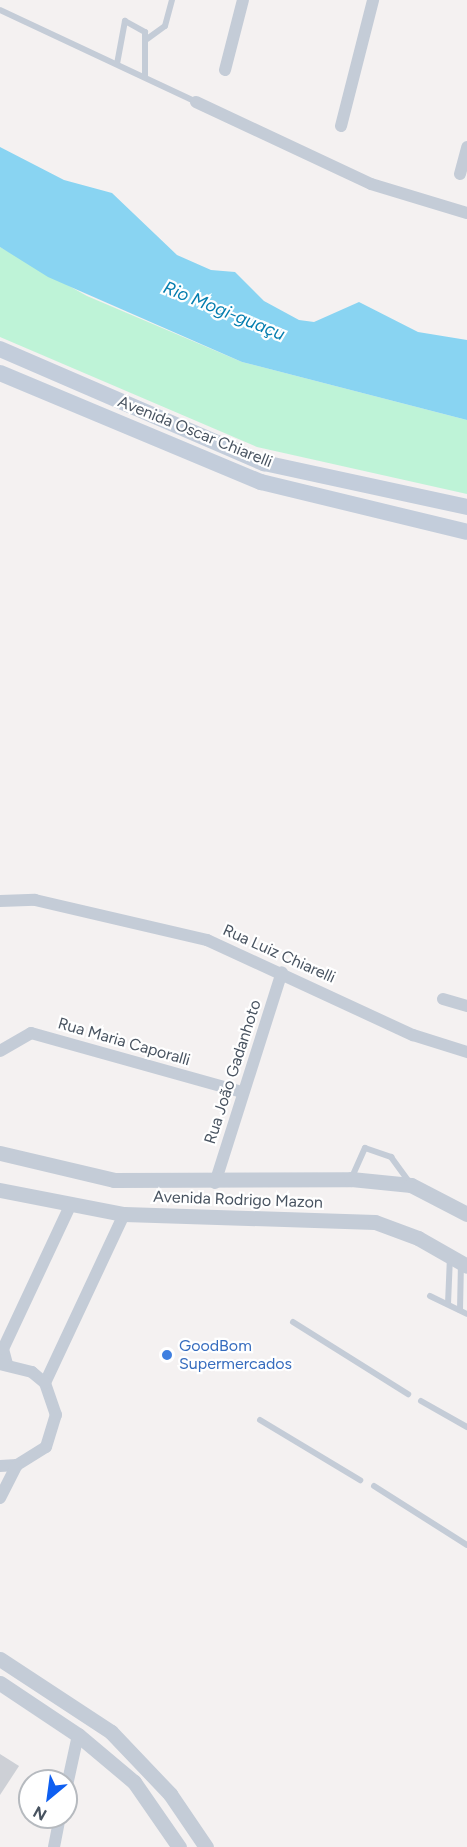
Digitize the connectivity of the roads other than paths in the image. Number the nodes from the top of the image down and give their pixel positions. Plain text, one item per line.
1 (172, 0) edge
2 (243, 0) edge
3 (373, 0) edge
4 (0, 10) edge
5 (147, 39) junction
6 (117, 64) junction
7 (225, 69) dead end
8 (145, 77) junction
9 (196, 102) joint
10 (341, 126) dead end
11 (467, 147) edge
12 (460, 174) dead end
13 (467, 213) edge
14 (0, 349) edge
15 (0, 373) edge
16 (467, 507) edge
17 (467, 532) edge
18 (0, 901) edge
19 (282, 972) junction
20 (443, 999) dead end
21 (467, 1006) edge
22 (0, 1051) edge
23 (467, 1052) edge
24 (243, 1092) junction
25 (0, 1153) edge
26 (351, 1179) junction
27 (215, 1183) junction
28 (411, 1185) junction
29 (0, 1190) edge
30 (71, 1204) junction
31 (124, 1214) junction
32 (467, 1214) edge
33 (459, 1262) edge
34 (430, 1296) dead end
35 (448, 1304) junction
36 (460, 1310) junction
37 (467, 1314) edge
38 (293, 1322) dead end
39 (3, 1364) edge
40 (45, 1383) junction
41 (408, 1394) dead end
42 (422, 1401) dead end
43 (260, 1420) dead end
44 (467, 1427) edge
45 (17, 1465) junction
46 (0, 1466) edge
47 (360, 1480) dead end
48 (374, 1486) dead end
49 (0, 1498) edge
50 (467, 1545) edge
51 (0, 1659) edge
52 (0, 1683) edge
53 (78, 1735) junction
54 (71, 1769) edge
55 (58, 1829) edge
56 (54, 1847) edge
57 (179, 1847) edge
58 (206, 1847) edge

1 - 5 lane
2 - 7 street
3 - 10 street
4 - 6 lane
5 - 6 lane
5 - 8 lane
6 - 8 lane
8 - 9 lane
9 - 13 street
11 - 12 street
14 - 16 main road, Avenida Oscar Chiarelli
15 - 17 main road, Avenida Oscar Chiarelli
18 - 19 street, Rua Luiz Chiarelli
19 - 23 street, Rua Luiz Chiarelli
19 - 24 street, Rua João Gadanhoto
20 - 21 street
22 - 24 street, Rua Maria Caporalli
24 - 27 street, Rua João Gadanhoto
25 - 27 street, Avenida Rodrigo Mazon
26 - 27 street, Avenida Rodrigo Mazon
26 - 28 street, Avenida Rodrigo Mazon
26 - 28 lane
28 - 32 street, Avenida Rodrigo Mazon
29 - 30 street, Avenida Rodrigo Mazon
30 - 31 street, Avenida Rodrigo Mazon
30 - 39 street
31 - 33 street, Avenida Rodrigo Mazon
31 - 40 street
33 - 35 lane
33 - 36 lane
34 - 35 lane
35 - 36 lane
36 - 37 lane
38 - 41 lane
39 - 40 street
40 - 45 street
42 - 44 lane
43 - 47 lane
45 - 46 street
45 - 49 street
48 - 50 lane
51 - 58 street
52 - 53 street
53 - 54 street
53 - 57 street
55 - 56 street

